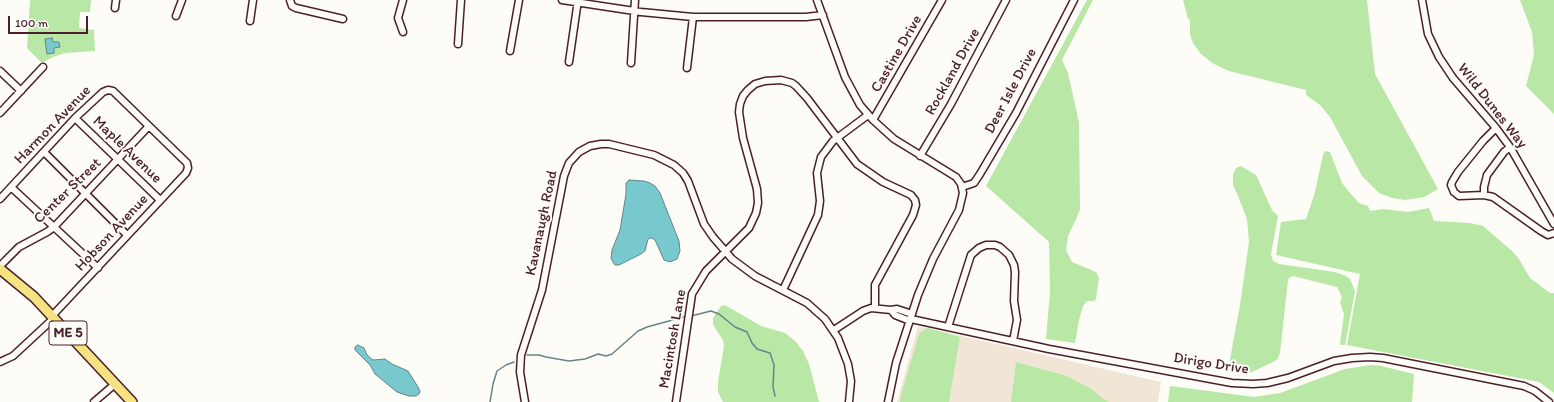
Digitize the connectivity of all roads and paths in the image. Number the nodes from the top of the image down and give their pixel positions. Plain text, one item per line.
1 (116, 0) edge
2 (182, 0) edge
3 (253, 0) edge
4 (290, 0) edge
5 (403, 0) edge
6 (461, 0) edge
7 (519, 0) edge
8 (562, 0) edge
9 (636, 0) edge
10 (817, 0) edge
11 (942, 0) edge
12 (1006, 0) edge
13 (1074, 0) edge
14 (1422, 0) edge
15 (578, 1) edge
16 (115, 8) dead end
17 (634, 11) junction
18 (823, 15) junction
19 (176, 16) dead end
20 (692, 17) junction
21 (344, 19) dead end
22 (250, 21) dead end
23 (403, 32) dead end
24 (458, 44) dead end
25 (510, 51) dead end
26 (569, 62) dead end
27 (630, 63) dead end
28 (43, 67) dead end
29 (687, 68) dead end
30 (0, 71) edge
31 (21, 91) junction
32 (0, 113) edge
33 (868, 115) junction
34 (76, 118) junction
35 (873, 120) junction
36 (150, 126) junction
37 (1496, 128) junction
38 (837, 137) junction
39 (1510, 147) junction
40 (44, 152) junction
41 (920, 156) junction
42 (118, 160) junction
43 (11, 187) junction
44 (962, 187) junction
45 (86, 194) junction
46 (1484, 195) junction
47 (0, 198) edge
48 (160, 200) junction
49 (1554, 224) edge
50 (54, 227) junction
51 (1554, 233) edge
52 (127, 235) junction
53 (726, 252) junction
54 (0, 268) edge
55 (98, 268) junction
56 (783, 290) junction
57 (875, 307) junction
58 (53, 317) junction
59 (911, 318) junction
60 (948, 327) junction
61 (834, 330) junction
62 (1013, 341) junction
63 (0, 362) edge
64 (115, 384) junction
65 (94, 402) edge
66 (132, 402) edge
67 (525, 402) edge
68 (676, 402) edge
69 (849, 402) edge
70 (888, 402) edge
71 (1549, 402) edge

1 - 16 street
2 - 19 street
3 - 22 street
4 - 21 street
5 - 23 street
6 - 24 street
7 - 25 street
8 - 15 street
9 - 17 street
10 - 18 street
11 - 35 street, Castine Drive
12 - 41 street, Rockland Drive
13 - 44 street, Deer Isle Drive
14 - 37 street, Wild Dunes Way
15 - 17 street
15 - 26 street
17 - 20 street
17 - 27 street
18 - 20 street
18 - 33 street
20 - 29 street
28 - 31 street
30 - 31 street
31 - 32 street
33 - 35 street
33 - 38 street
34 - 36 street, Harmon Avenue
34 - 40 street, Harmon Avenue
34 - 42 street, Maple Avenue
35 - 41 street
36 - 42 street, Center Street
36 - 48 street, Hobson Avenue
37 - 39 street, Wild Dunes Way
37 - 46 street
38 - 53 street, Macintosh Lane
38 - 56 street
38 - 57 street, Macintosh Lane
39 - 46 street
39 - 49 street, Wild Dunes Way
40 - 43 street, Harmon Avenue
40 - 45 street
41 - 44 street
42 - 45 street, Center Street
42 - 48 street, Maple Avenue
43 - 47 street, Harmon Avenue
43 - 50 street
44 - 59 street
45 - 50 street, Center Street
45 - 52 street
46 - 51 street
48 - 52 street, Hobson Avenue
50 - 54 street, Center Street
50 - 55 street
52 - 55 street, Hobson Avenue
53 - 56 street, Kavanaugh Road
53 - 67 street, Kavanaugh Road
53 - 68 street, Macintosh Lane
54 - 58 main road, ME 5
55 - 58 street, Hobson Avenue
56 - 61 street, Kavanaugh Road
57 - 59 street, Dirigo Drive
57 - 61 street
58 - 63 street, Hobson Avenue
58 - 64 main road, ME 5
59 - 60 street, Dirigo Drive
59 - 70 street
60 - 62 street, Dirigo Drive
60 - 62 street
61 - 69 street, Kavanaugh Road
62 - 71 street, Dirigo Drive
64 - 65 street
64 - 66 main road, ME 5

